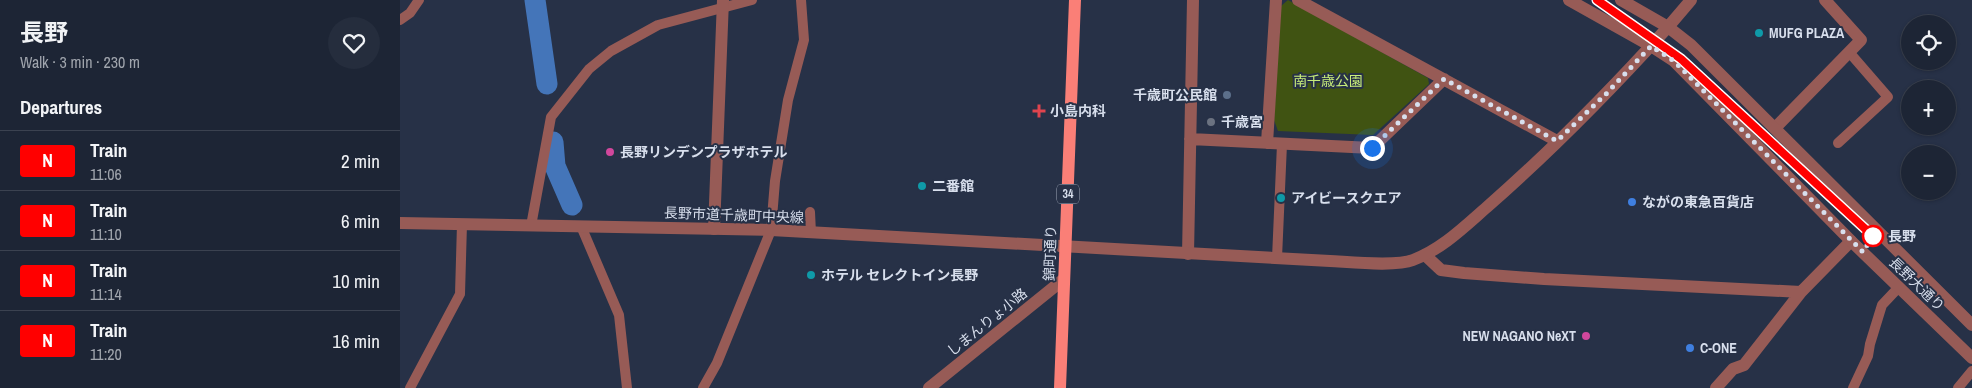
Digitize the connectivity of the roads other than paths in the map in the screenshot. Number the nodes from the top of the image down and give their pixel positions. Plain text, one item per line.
1 (418, 0) edge
2 (752, 0) edge
3 (801, 0) edge
4 (1075, 0) edge
5 (1193, 0) edge
6 (1276, 0) edge
7 (1298, 0) edge
8 (1569, 0) edge
9 (1621, 0) edge
10 (1691, 0) edge
11 (1825, 0) edge
12 (723, 4) edge
13 (400, 20) edge
14 (1668, 27) junction
15 (1651, 46) junction
16 (1848, 52) junction
17 (1444, 79) junction
18 (1775, 128) junction
19 (1190, 139) junction
20 (1557, 141) junction
21 (1267, 143) junction
22 (1838, 143) dead end
23 (1282, 144) junction
24 (810, 212) dead end
25 (400, 223) edge
26 (462, 224) junction
27 (531, 226) junction
28 (582, 226) junction
29 (714, 229) junction
30 (771, 230) junction
31 (811, 233) junction
32 (1851, 241) junction
33 (1066, 248) junction
34 (1188, 254) junction
35 (1425, 255) junction
36 (1278, 258) junction
37 (1064, 280) junction
38 (1899, 287) junction
39 (1801, 292) junction
40 (1972, 325) edge
41 (1972, 358) edge
42 (1972, 371) edge
43 (410, 388) edge
44 (626, 388) edge
45 (703, 388) edge
46 (929, 388) edge
47 (1060, 388) edge
48 (1716, 388) edge
49 (1853, 388) edge
50 (1958, 388) edge

1 - 13 lane
2 - 12 lane
3 - 30 lane
4 - 33 main road, 錦町通り / 34
5 - 19 street
6 - 21 street
7 - 17 street
8 - 15 street, 長野大通り
9 - 14 street, 長野大通り
10 - 14 street, 長野市道千歳町中央線
11 - 16 street
12 - 27 lane
12 - 29 street
14 - 15 street, 長野市道千歳町中央線
14 - 18 street, 長野大通り
15 - 20 street, 長野市道千歳町中央線
15 - 32 street, 長野大通り
16 - 18 street
16 - 22 lane
17 - 20 street
17 - 23 street
18 - 40 street, 長野大通り
19 - 21 street
19 - 34 street
20 - 35 street, 長野市道千歳町中央線
21 - 23 street
23 - 36 lane
24 - 31 lane
25 - 26 street, 長野市道千歳町中央線
26 - 27 street, 長野市道千歳町中央線
26 - 43 lane
27 - 28 street, 長野市道千歳町中央線
28 - 29 street, 長野市道千歳町中央線
28 - 44 lane
29 - 30 street, 長野市道千歳町中央線
30 - 31 street, 長野市道千歳町中央線
30 - 45 lane
31 - 33 street, 長野市道千歳町中央線
32 - 38 street, 長野大通り
32 - 39 street
33 - 34 street, 長野市道千歳町中央線
33 - 37 main road, 錦町通り / 34
34 - 36 street, 長野市道千歳町中央線
35 - 36 street, 長野市道千歳町中央線
35 - 39 street
37 - 46 street, しまんりょ小路
37 - 47 main road, 錦町通り / 34
38 - 41 street, 長野大通り
38 - 49 lane
39 - 48 street
42 - 50 lane

